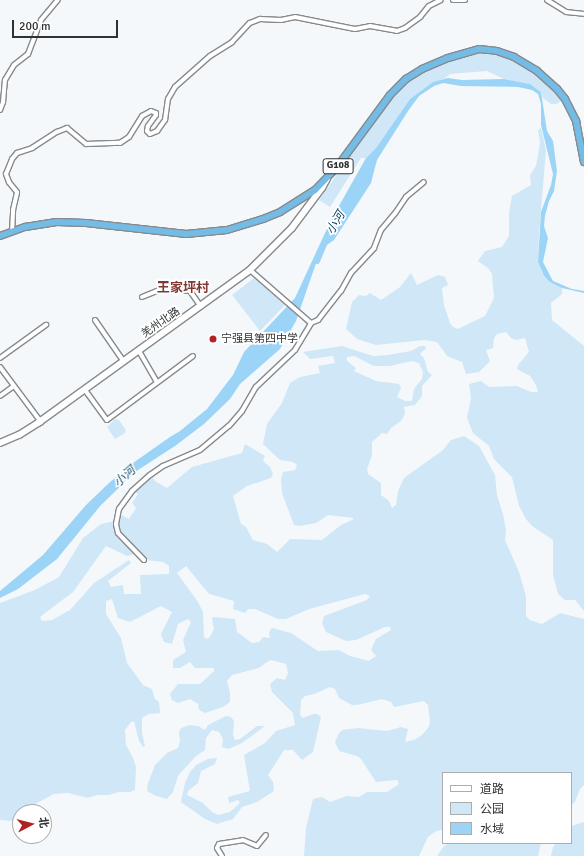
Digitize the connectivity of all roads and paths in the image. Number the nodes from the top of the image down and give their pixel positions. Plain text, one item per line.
1 (58, 0) edge
2 (441, 0) edge
3 (453, 0) edge
4 (465, 0) edge
5 (547, 0) edge
6 (584, 14) edge
7 (0, 110) edge
8 (583, 151) edge
9 (584, 162) edge
10 (328, 177) junction
11 (424, 182) dead end
12 (12, 232) junction
13 (0, 236) edge
14 (250, 270) junction
15 (142, 297) dead end
16 (201, 307) junction
17 (95, 320) dead end
18 (309, 322) junction
19 (46, 325) dead end
20 (139, 351) junction
21 (193, 356) dead end
22 (0, 358) edge
23 (124, 362) junction
24 (0, 367) edge
25 (157, 382) junction
26 (14, 386) junction
27 (85, 390) junction
28 (0, 396) edge
29 (41, 422) junction
30 (0, 443) edge
31 (144, 560) dead end
32 (266, 835) dead end
33 (222, 856) edge

1 - 7 street
2 - 12 street
3 - 4 street
5 - 6 street
8 - 9 highway, G108
8 - 10 highway, G108
10 - 12 highway, G108
10 - 14 main road, 羌州北路
11 - 18 street
12 - 13 highway, G108
14 - 16 main road, 羌州北路
14 - 18 street
15 - 16 street
16 - 20 main road, 羌州北路
17 - 23 street
18 - 31 street
19 - 22 street
20 - 23 main road, 羌州北路
20 - 25 street
21 - 25 street
23 - 27 main road, 羌州北路
24 - 26 street
25 - 27 street
26 - 28 street
26 - 29 street
27 - 29 main road, 羌州北路
29 - 30 main road, 羌州北路
32 - 33 street

